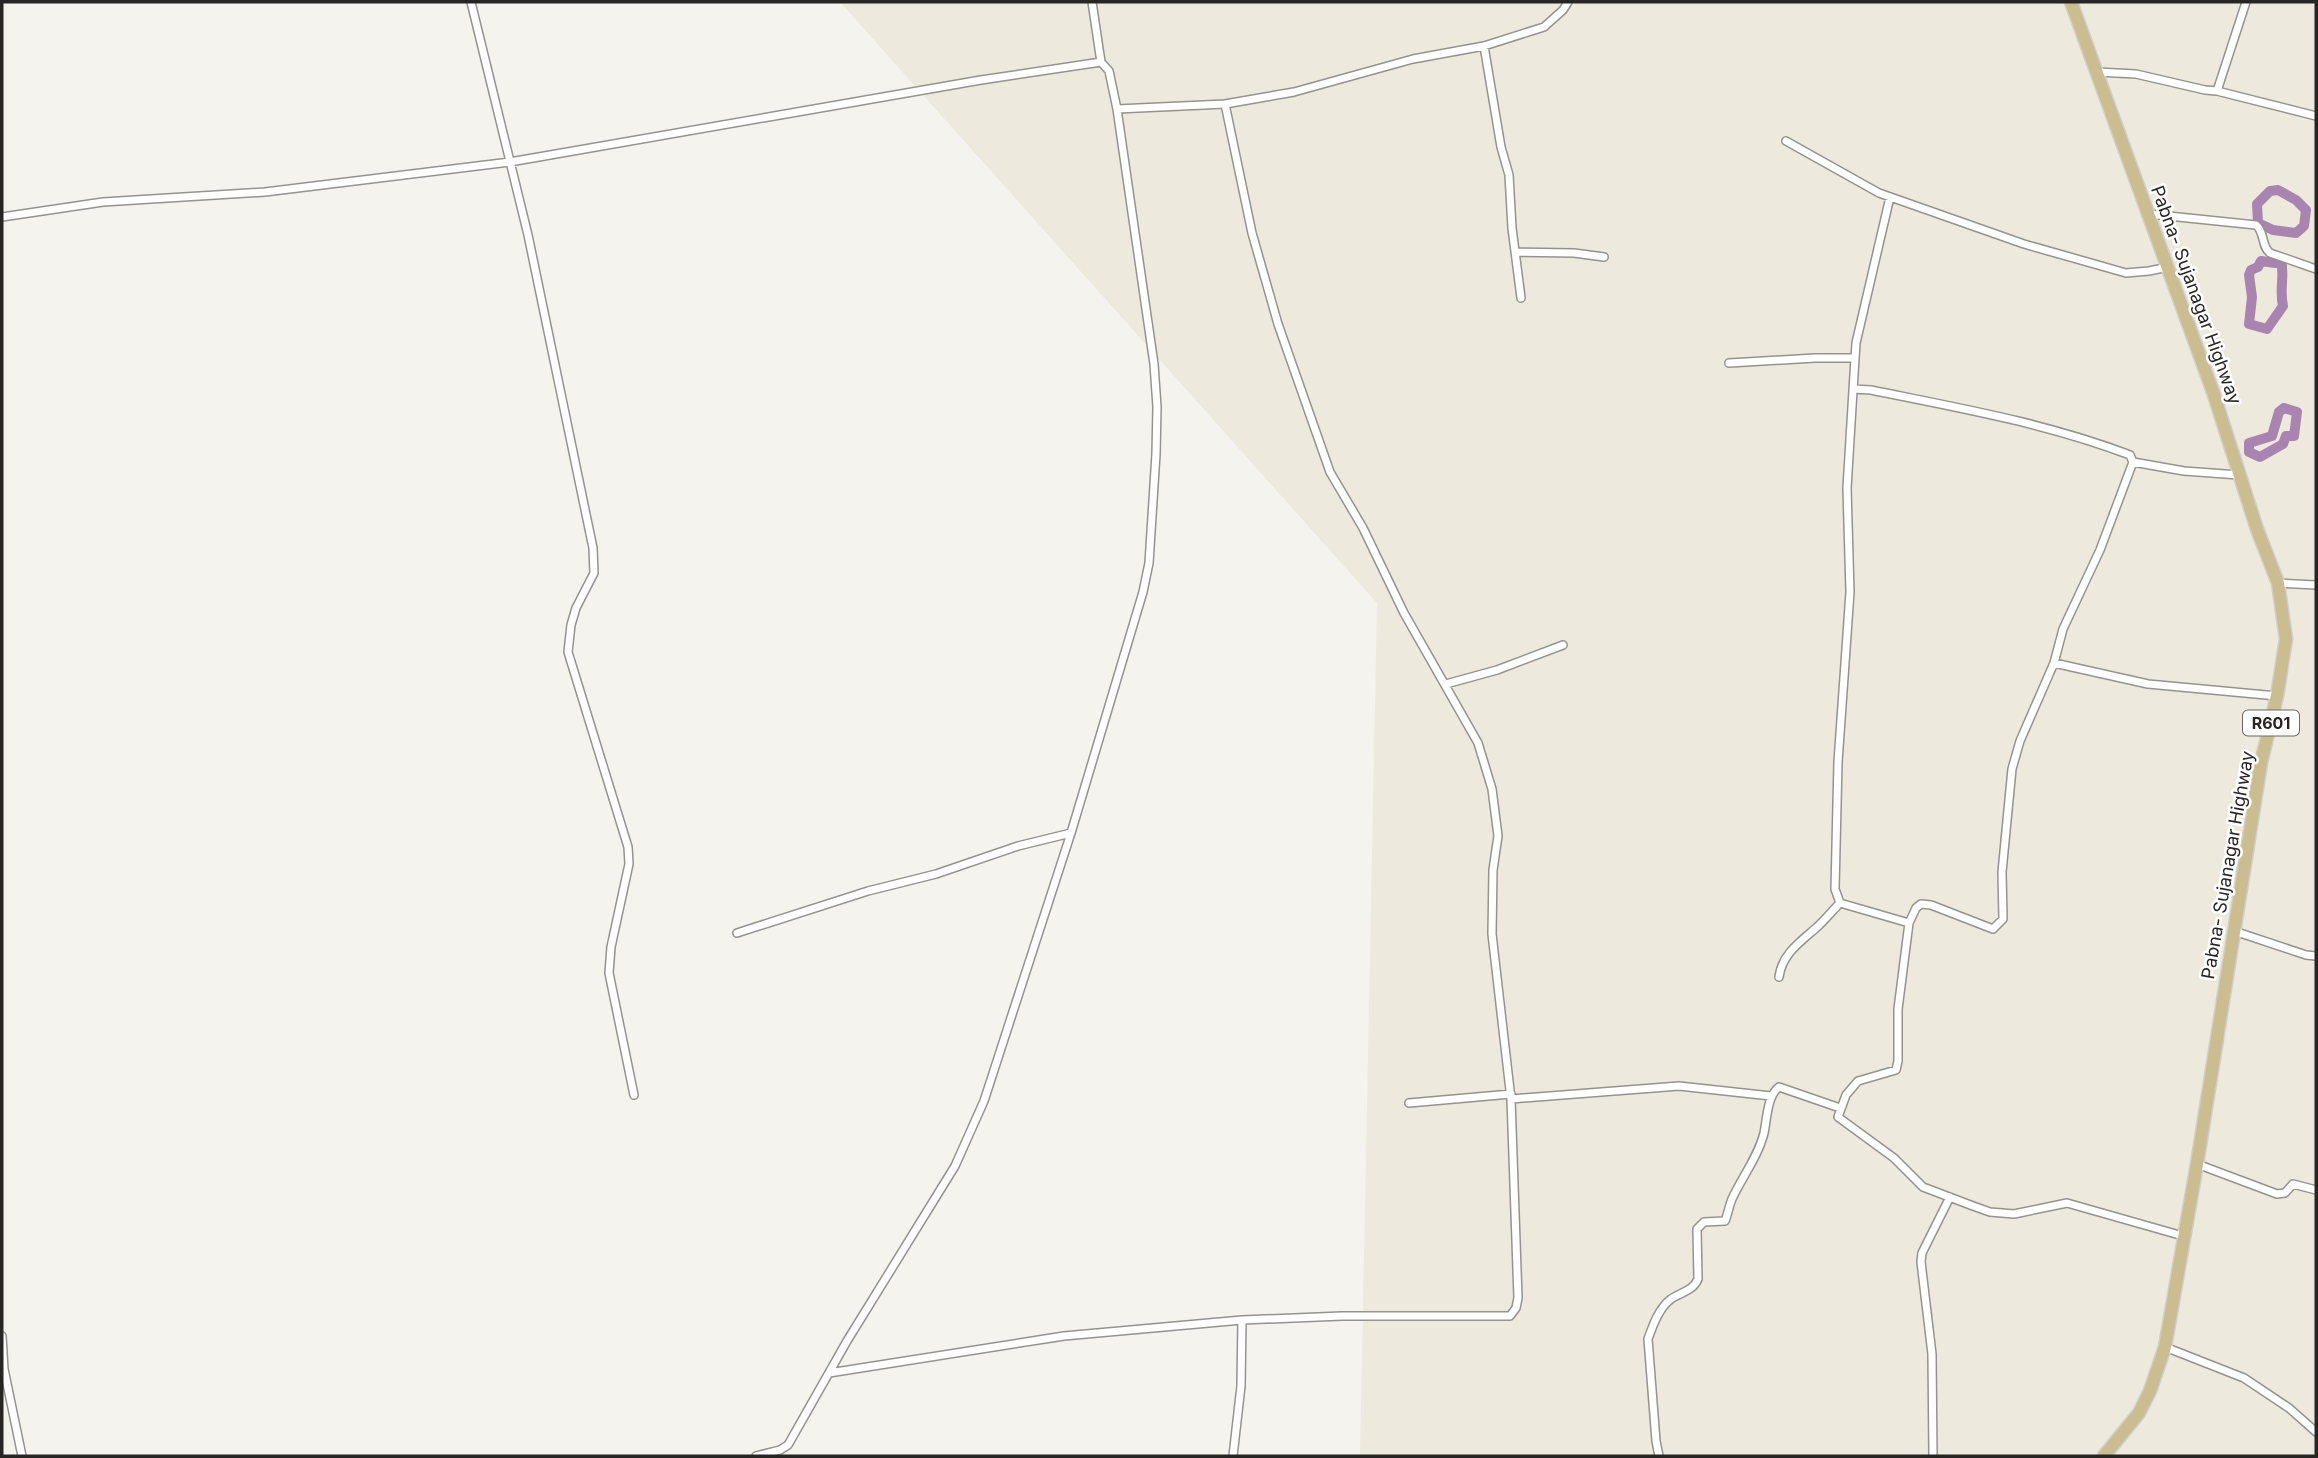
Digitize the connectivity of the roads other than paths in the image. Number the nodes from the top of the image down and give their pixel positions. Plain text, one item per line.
1 (471, 2) edge
2 (1092, 2) edge
3 (1568, 2) edge
4 (2071, 2) edge
5 (2246, 2) edge
6 (1484, 46) junction
7 (1101, 62) junction
8 (2097, 72) junction
9 (2217, 91) junction
10 (1225, 104) junction
11 (1117, 109) junction
12 (2316, 116) edge
13 (1786, 141) dead end
14 (510, 162) junction
15 (1890, 197) junction
16 (2149, 214) junction
17 (2, 217) edge
18 (1516, 252) junction
19 (1604, 257) dead end
20 (2169, 266) junction
21 (2316, 270) edge
22 (1521, 298) dead end
23 (1855, 358) junction
24 (1729, 363) dead end
25 (1853, 389) junction
26 (2133, 462) junction
27 (2239, 475) junction
28 (2278, 583) junction
29 (2316, 585) edge
30 (1563, 645) dead end
31 (2054, 663) junction
32 (1446, 684) junction
33 (2277, 696) junction
34 (1071, 833) junction
35 (1840, 903) junction
36 (1909, 923) junction
37 (2233, 930) junction
38 (737, 933) dead end
39 (2316, 956) edge
40 (1779, 977) dead end
41 (634, 1095) dead end
42 (1772, 1096) junction
43 (1511, 1097) junction
44 (1409, 1102) dead end
45 (1840, 1108) junction
46 (2197, 1164) junction
47 (2316, 1190) edge
48 (1950, 1197) junction
49 (2183, 1236) junction
50 (1242, 1320) junction
51 (2, 1336) edge
52 (2165, 1347) junction
53 (829, 1373) junction
54 (2316, 1432) edge
55 (22, 1456) edge
56 (756, 1456) edge
57 (1233, 1456) edge
58 (1659, 1456) edge
59 (1933, 1456) edge
60 (2104, 1456) edge

1 - 14 street
2 - 7 street
3 - 6 street
4 - 8 main road, Pabna- Sujanagar Highway / R601
5 - 9 street
6 - 10 street
6 - 18 street
7 - 11 street
7 - 14 street
8 - 9 street
8 - 16 main road, Pabna- Sujanagar Highway / R601
9 - 12 street
10 - 11 street
10 - 32 street
11 - 34 street
13 - 15 street
14 - 17 street
14 - 41 street
15 - 20 street
15 - 23 street
16 - 20 main road, Pabna- Sujanagar Highway / R601
16 - 21 street
18 - 19 street
18 - 22 street
20 - 27 main road, Pabna- Sujanagar Highway / R601
23 - 24 street
23 - 25 street
25 - 26 street
25 - 35 street
26 - 27 street
26 - 31 street
27 - 28 main road, Pabna- Sujanagar Highway / R601
28 - 29 street
28 - 33 main road, Pabna- Sujanagar Highway / R601
30 - 32 street
31 - 33 street
31 - 36 street
32 - 43 street
33 - 37 main road, Pabna- Sujanagar Highway / R601
34 - 38 street
34 - 53 street
35 - 36 street
35 - 40 street
36 - 45 street
37 - 39 street
37 - 46 main road, Pabna- Sujanagar Highway / R601
42 - 43 street
42 - 45 street
42 - 58 street
43 - 44 street
43 - 50 street
45 - 48 street
46 - 47 street
46 - 49 main road, Pabna- Sujanagar Highway / R601
48 - 49 street
48 - 59 street
49 - 52 main road, Pabna- Sujanagar Highway / R601
50 - 53 street
50 - 57 street
51 - 55 street
52 - 54 street
52 - 60 main road, Pabna- Sujanagar Highway / R601
53 - 56 street

